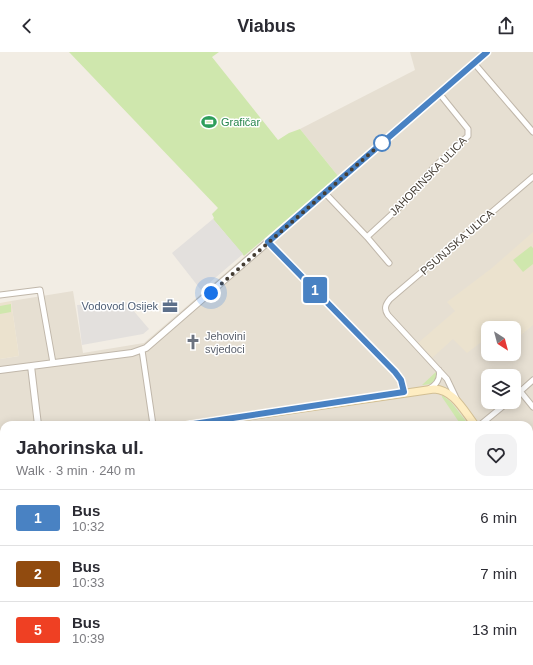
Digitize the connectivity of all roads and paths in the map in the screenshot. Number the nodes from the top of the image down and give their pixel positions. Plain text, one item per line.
1 (487, 52) edge
2 (474, 63) junction
3 (439, 93) junction
4 (533, 132) edge
5 (533, 177) edge
6 (325, 193) junction
7 (367, 237) junction
8 (268, 242) junction
9 (389, 263) dead end
10 (0, 296) edge
11 (142, 350) junction
12 (52, 364) junction
13 (31, 366) junction
14 (0, 370) edge
15 (439, 370) junction
16 (533, 380) edge
17 (428, 389) junction
18 (521, 390) edge
19 (404, 392) junction
20 (521, 392) edge
21 (459, 404) junction
22 (533, 406) edge
23 (499, 409) edge
24 (38, 421) edge
25 (152, 421) edge
26 (213, 421) edge
27 (472, 421) edge
28 (485, 421) edge

1 - 2 street
2 - 3 street
2 - 4 street
3 - 6 street
3 - 7 street, JAHORINSKA ULICA
5 - 15 street, PSUNJSKA ULICA
6 - 7 street
6 - 8 street
7 - 9 street
8 - 11 street
8 - 19 street
10 - 12 street
11 - 12 street
11 - 25 street
12 - 13 street
13 - 14 street
13 - 24 street
15 - 17 street
15 - 21 street
16 - 18 street
17 - 19 main road
17 - 21 main road
19 - 26 main road
20 - 22 street
21 - 27 main road
23 - 28 street

